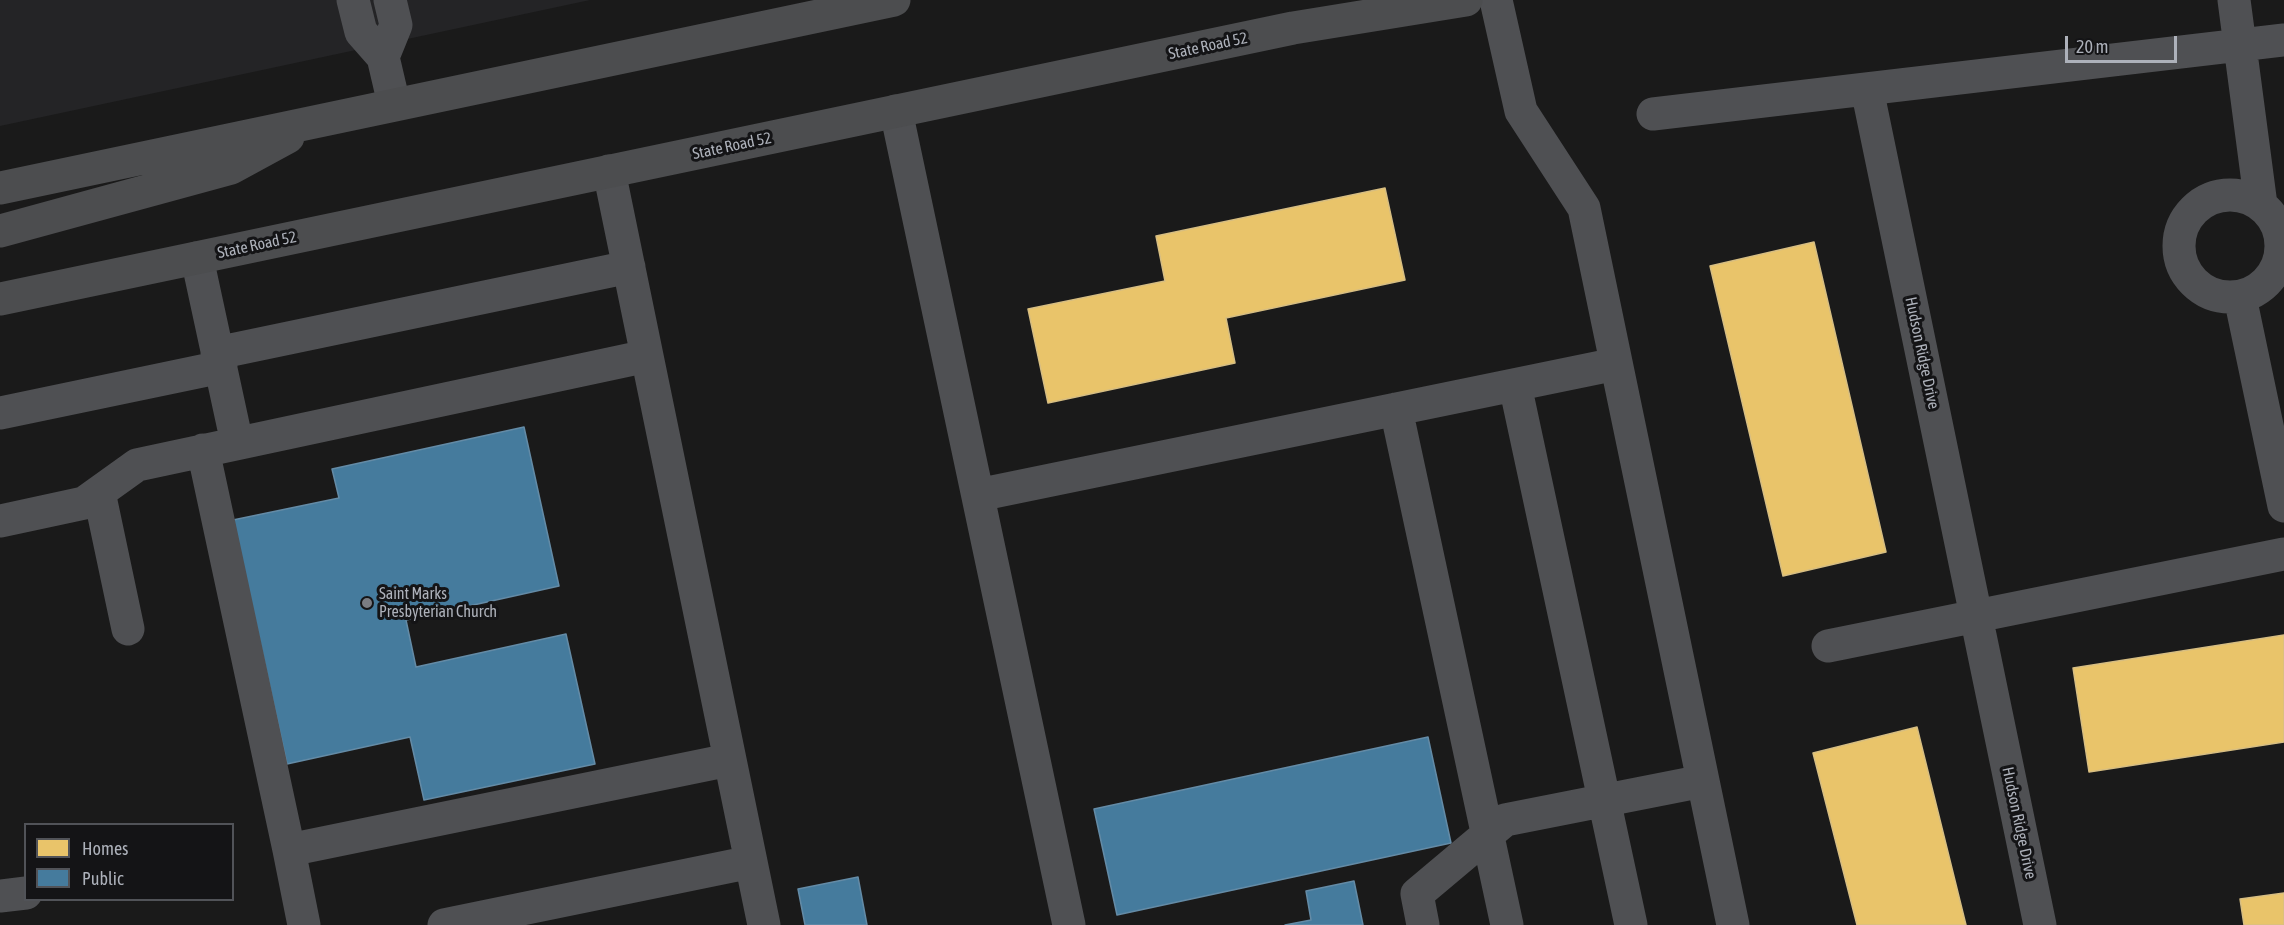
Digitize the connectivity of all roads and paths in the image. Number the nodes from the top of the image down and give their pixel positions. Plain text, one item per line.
1 (353, 0) edge
2 (390, 0) edge
3 (894, 0) edge
4 (1466, 0) edge
5 (1496, 0) edge
6 (2234, 0) edge
7 (2284, 40) edge
8 (2241, 45) junction
9 (383, 57) junction
10 (1867, 89) junction
11 (394, 104) junction
12 (896, 111) junction
13 (1653, 114) dead end
14 (322, 119) junction
15 (609, 171) junction
16 (0, 188) edge
17 (2261, 205) junction
18 (0, 231) edge
19 (197, 258) junction
20 (629, 267) junction
21 (2240, 297) junction
22 (0, 299) edge
23 (648, 356) junction
24 (219, 360) junction
25 (1616, 364) junction
26 (1515, 385) junction
27 (1396, 409) junction
28 (0, 412) edge
29 (237, 443) junction
30 (203, 450) junction
31 (99, 492) junction
32 (978, 495) junction
33 (2284, 506) edge
34 (0, 521) edge
35 (2284, 554) edge
36 (1977, 616) junction
37 (128, 629) dead end
38 (1828, 646) dead end
39 (729, 760) junction
40 (1702, 781) junction
41 (1604, 800) junction
42 (1488, 834) junction
43 (289, 850) junction
44 (751, 862) junction
45 (24, 894) edge
46 (0, 896) edge
47 (304, 925) edge
48 (444, 925) edge
49 (764, 925) edge
50 (1069, 925) edge
51 (1423, 925) edge
52 (1508, 925) edge
53 (1631, 925) edge
54 (1732, 925) edge
55 (2040, 925) edge

1 - 9 street
2 - 9 street
3 - 11 main road
4 - 12 main road, State Road 52
5 - 25 street
6 - 8 street
7 - 8 street
8 - 10 street
8 - 17 street
9 - 11 street
10 - 13 street
10 - 36 street, Hudson Ridge Drive
11 - 14 main road
12 - 15 main road, State Road 52
12 - 32 street
14 - 16 main road
14 - 18 main road
15 - 19 main road, State Road 52
15 - 20 street
17 - 21 street
17 - 21 street
19 - 22 main road, State Road 52
19 - 24 street
20 - 23 street
20 - 24 street
21 - 33 street
23 - 29 street
23 - 39 street
24 - 28 street
24 - 29 street
25 - 26 street
25 - 40 street
26 - 27 street
26 - 41 street
27 - 32 street
27 - 42 street
29 - 30 street
30 - 31 street
30 - 43 street
31 - 34 street
31 - 37 street
32 - 50 street
35 - 36 street
36 - 38 street
36 - 55 street, Hudson Ridge Drive
39 - 43 street
39 - 44 street
40 - 41 street
40 - 54 street
41 - 42 street
41 - 53 street
42 - 51 street
42 - 52 street
43 - 47 street
44 - 48 street
44 - 49 street
45 - 46 street

